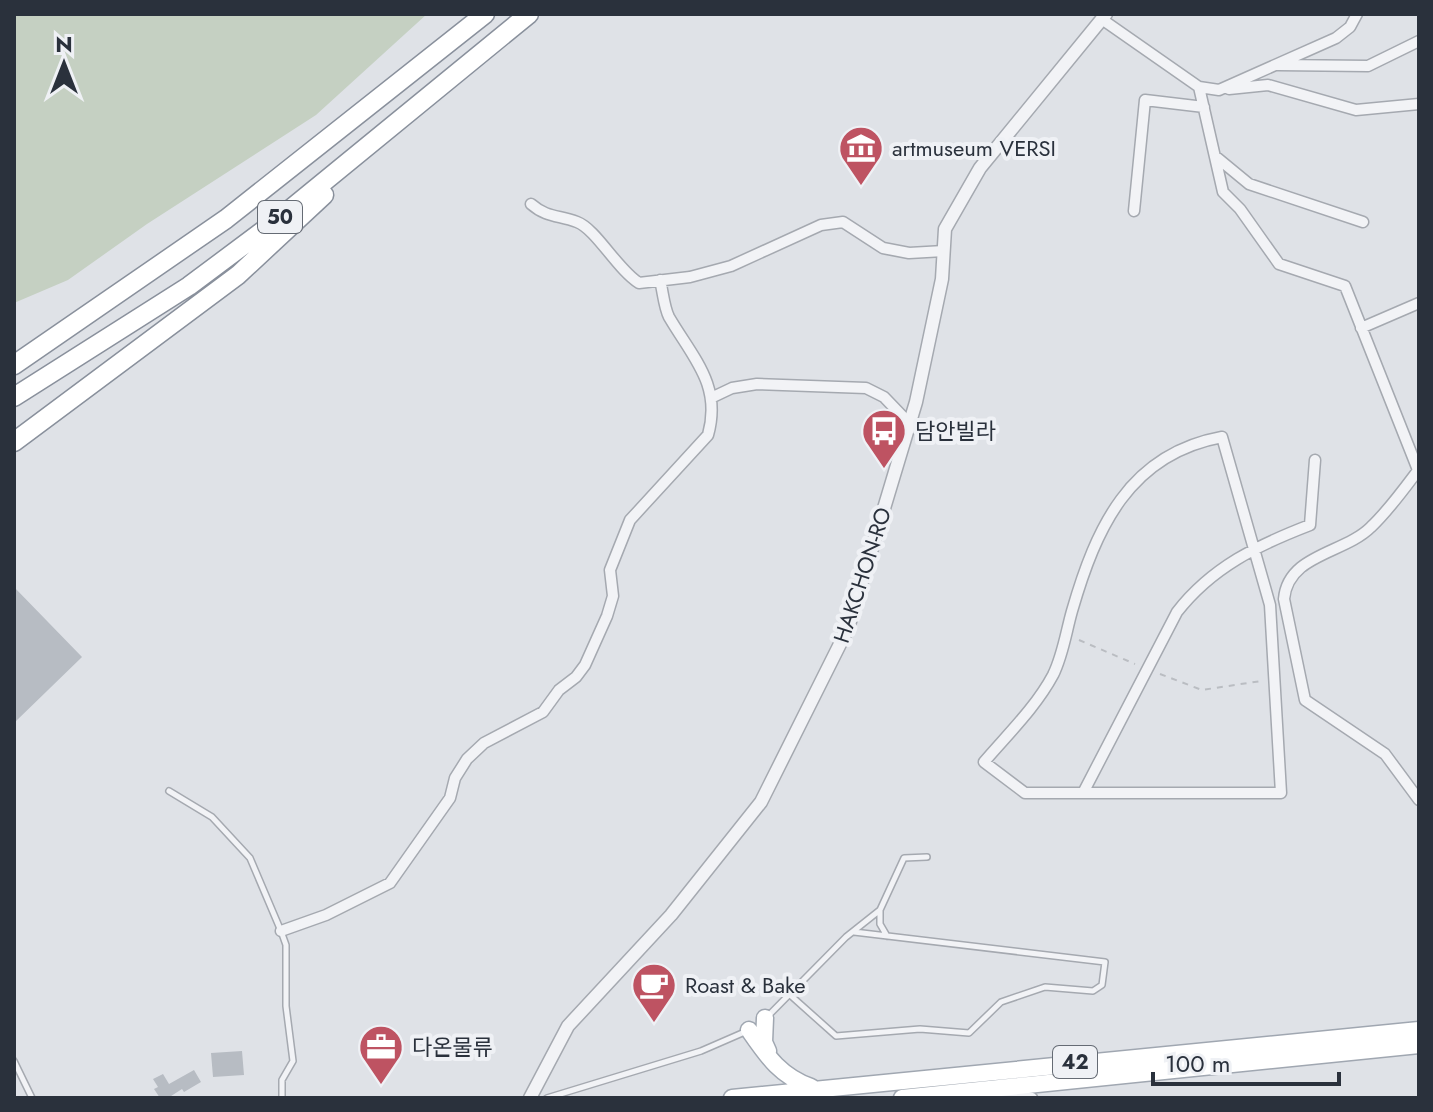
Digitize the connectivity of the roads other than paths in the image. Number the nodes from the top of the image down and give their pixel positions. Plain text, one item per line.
1 (485, 14) edge
2 (529, 14) edge
3 (1357, 14) edge
4 (1105, 17) edge
5 (1419, 41) edge
6 (1277, 65) junction
7 (1199, 87) junction
8 (1219, 90) junction
9 (1419, 104) edge
10 (1204, 107) junction
11 (385, 132) junction
12 (1215, 156) junction
13 (531, 204) dead end
14 (1134, 211) dead end
15 (1363, 222) dead end
16 (944, 251) junction
17 (660, 280) junction
18 (1419, 303) edge
19 (1361, 328) junction
20 (14, 365) edge
21 (14, 397) edge
22 (713, 397) junction
23 (909, 423) junction
24 (14, 442) edge
25 (1315, 460) dead end
26 (1419, 470) edge
27 (1253, 547) junction
28 (1295, 666) junction
29 (1276, 673) junction
30 (169, 791) dead end
31 (1083, 793) junction
32 (1419, 800) edge
33 (927, 857) dead end
34 (880, 910) junction
35 (281, 931) junction
36 (854, 932) junction
37 (887, 937) junction
38 (789, 994) junction
39 (765, 1018) junction
40 (749, 1030) junction
41 (1419, 1030) edge
42 (1419, 1045) edge
43 (14, 1061) edge
44 (773, 1064) junction
45 (816, 1088) junction
46 (988, 1088) junction
47 (1012, 1097) edge
48 (32, 1098) edge
49 (282, 1098) edge
50 (530, 1098) edge
51 (547, 1098) edge
52 (732, 1098) edge
53 (902, 1098) edge
54 (1032, 1098) edge

1 - 20 highway, 50
2 - 11 highway, 50
3 - 6 street
4 - 7 street
4 - 16 street, HAKCHON-RO
5 - 6 street
6 - 8 street
7 - 8 street
7 - 10 street
8 - 9 street
10 - 12 street
10 - 14 street
11 - 21 highway, 50
11 - 24 highway
12 - 15 street
12 - 19 street
13 - 17 street
16 - 17 street
16 - 23 street, HAKCHON-RO
17 - 22 street
18 - 19 street
19 - 26 street
22 - 23 street
22 - 35 street
23 - 50 street, HAKCHON-RO
25 - 27 street
26 - 28 street
27 - 29 street
27 - 31 street
27 - 31 street
28 - 29 street
28 - 32 street
29 - 31 street
30 - 35 lane
33 - 34 lane
34 - 36 lane
34 - 37 lane
35 - 49 lane
36 - 37 lane
36 - 38 lane
37 - 38 lane
38 - 39 lane
39 - 40 lane
39 - 44 main road
40 - 44 main road
40 - 51 lane
41 - 45 main road, 42
42 - 46 main road, 42
43 - 48 lane
44 - 45 main road
45 - 52 main road, 42
46 - 47 street
46 - 53 main road, 42
47 - 54 street

